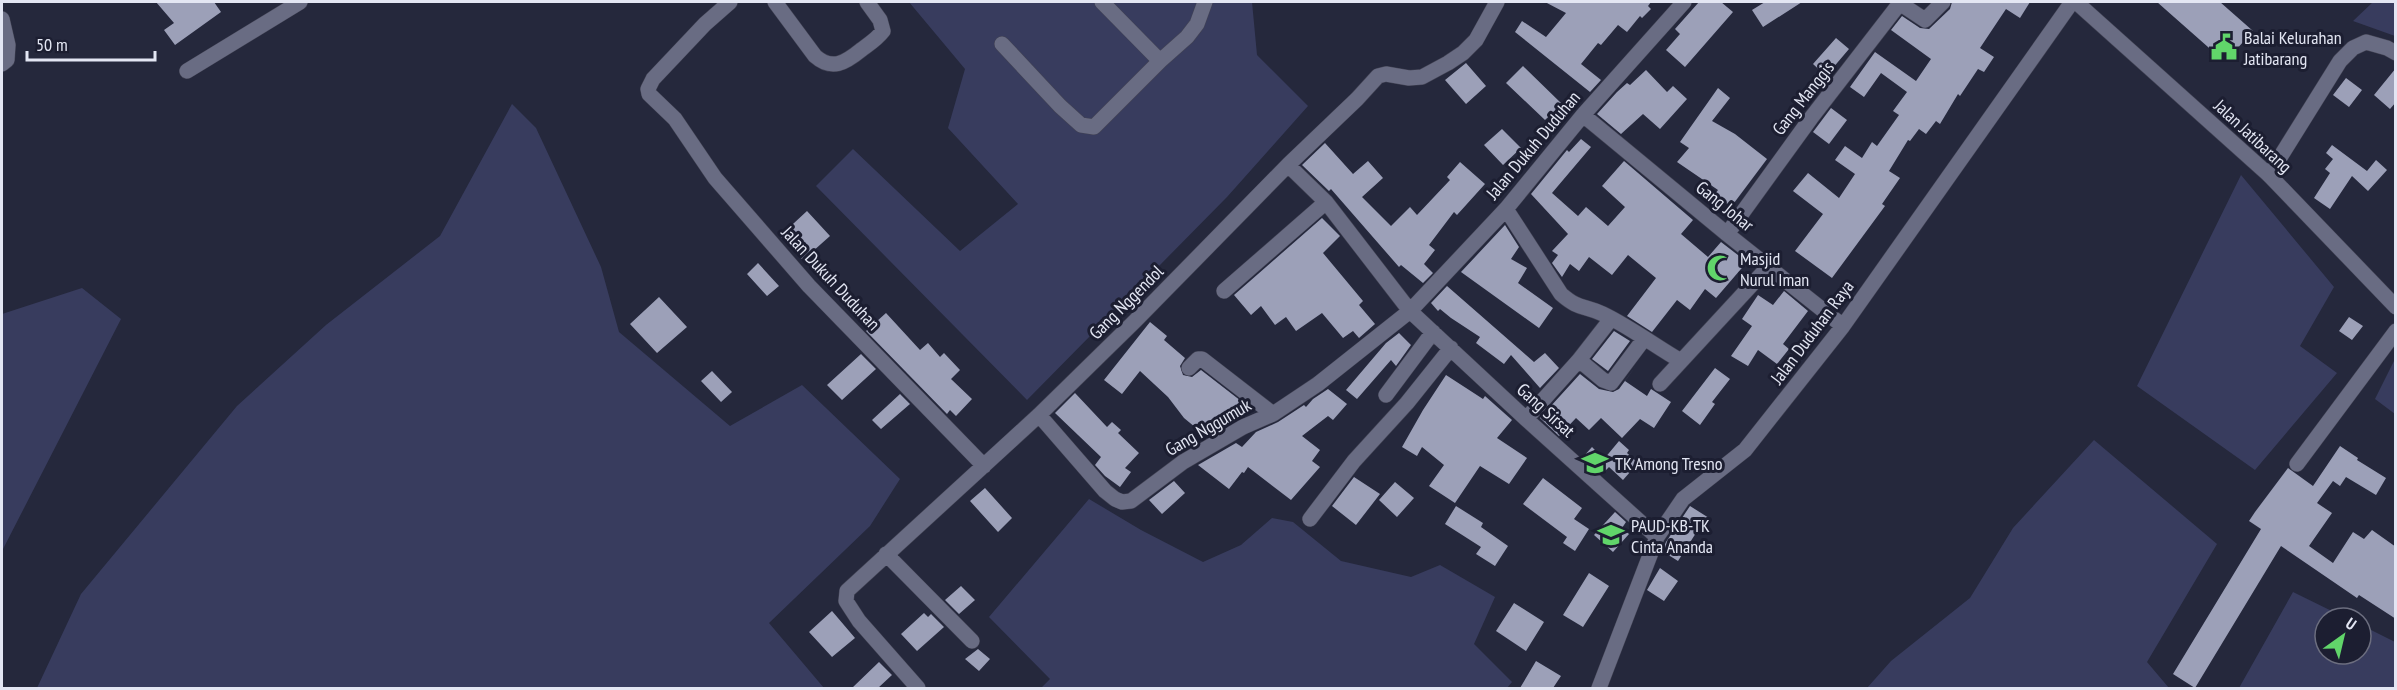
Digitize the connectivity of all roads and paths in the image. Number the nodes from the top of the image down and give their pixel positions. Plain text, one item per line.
1 (300, 2) edge
2 (730, 2) edge
3 (775, 2) edge
4 (867, 2) edge
5 (1102, 2) edge
6 (1205, 2) edge
7 (1497, 2) edge
8 (1684, 2) edge
9 (1899, 2) edge
10 (1943, 2) edge
11 (2074, 2) edge
12 (2, 19) edge
13 (1002, 44) dead end
14 (2396, 53) edge
15 (1160, 61) junction
16 (2, 64) edge
17 (187, 71) dead end
18 (1583, 115) junction
19 (1288, 165) junction
20 (2269, 175) junction
21 (1326, 202) junction
22 (1506, 208) junction
23 (1727, 234) junction
24 (1769, 266) junction
25 (1224, 291) dead end
26 (2396, 307) edge
27 (1410, 311) junction
28 (1611, 319) junction
29 (1843, 326) junction
30 (2396, 331) edge
31 (1433, 332) junction
32 (1644, 339) junction
33 (1451, 348) junction
34 (1579, 360) junction
35 (1681, 361) junction
36 (1189, 368) dead end
37 (1660, 384) dead end
38 (1386, 395) dead end
39 (1273, 414) junction
40 (1039, 415) junction
41 (1526, 420) junction
42 (2297, 464) dead end
43 (984, 466) junction
44 (1310, 519) dead end
45 (1657, 537) junction
46 (886, 554) junction
47 (972, 641) dead end
48 (918, 688) edge
49 (1599, 688) edge

1 - 17 street
2 - 43 street, Jalan Dukuh Duduhan
3 - 4 street
5 - 15 street
6 - 15 street
7 - 19 street, Gang Nggendol
8 - 18 street, Jalan Dukuh Duduhan
9 - 10 street, Gang Manggis
9 - 23 street, Gang Manggis
11 - 20 street, Jalan Jatibarang
11 - 29 street, Jalan Duduhan Raya
12 - 16 street
13 - 15 street
14 - 20 street
18 - 22 street, Jalan Dukuh Duduhan
18 - 23 street, Gang Johar
19 - 21 street
19 - 40 street, Gang Nggendol
20 - 26 street, Jalan Jatibarang
21 - 25 street
21 - 27 street
22 - 27 street, Jalan Dukuh Duduhan
22 - 28 street
23 - 24 street, Gang Johar
24 - 29 street, Gang Johar
24 - 35 street
27 - 31 street, Gang Sirsat
27 - 39 street, Gang Nggumuk
28 - 32 street
28 - 34 street
29 - 45 street, Jalan Duduhan Raya
30 - 42 street
31 - 33 street, Gang Sirsat
31 - 38 street
32 - 34 street
32 - 35 street
33 - 41 street, Gang Sirsat
33 - 44 street
34 - 41 street
35 - 37 street
36 - 39 street
39 - 40 street, Gang Nggumuk
40 - 43 street, Gang Nggendol
41 - 45 street, Gang Sirsat
43 - 46 street, Gang Nggendol
45 - 49 street, Jalan Duduhan Raya
46 - 47 street
46 - 48 street, Gang Nggendol

